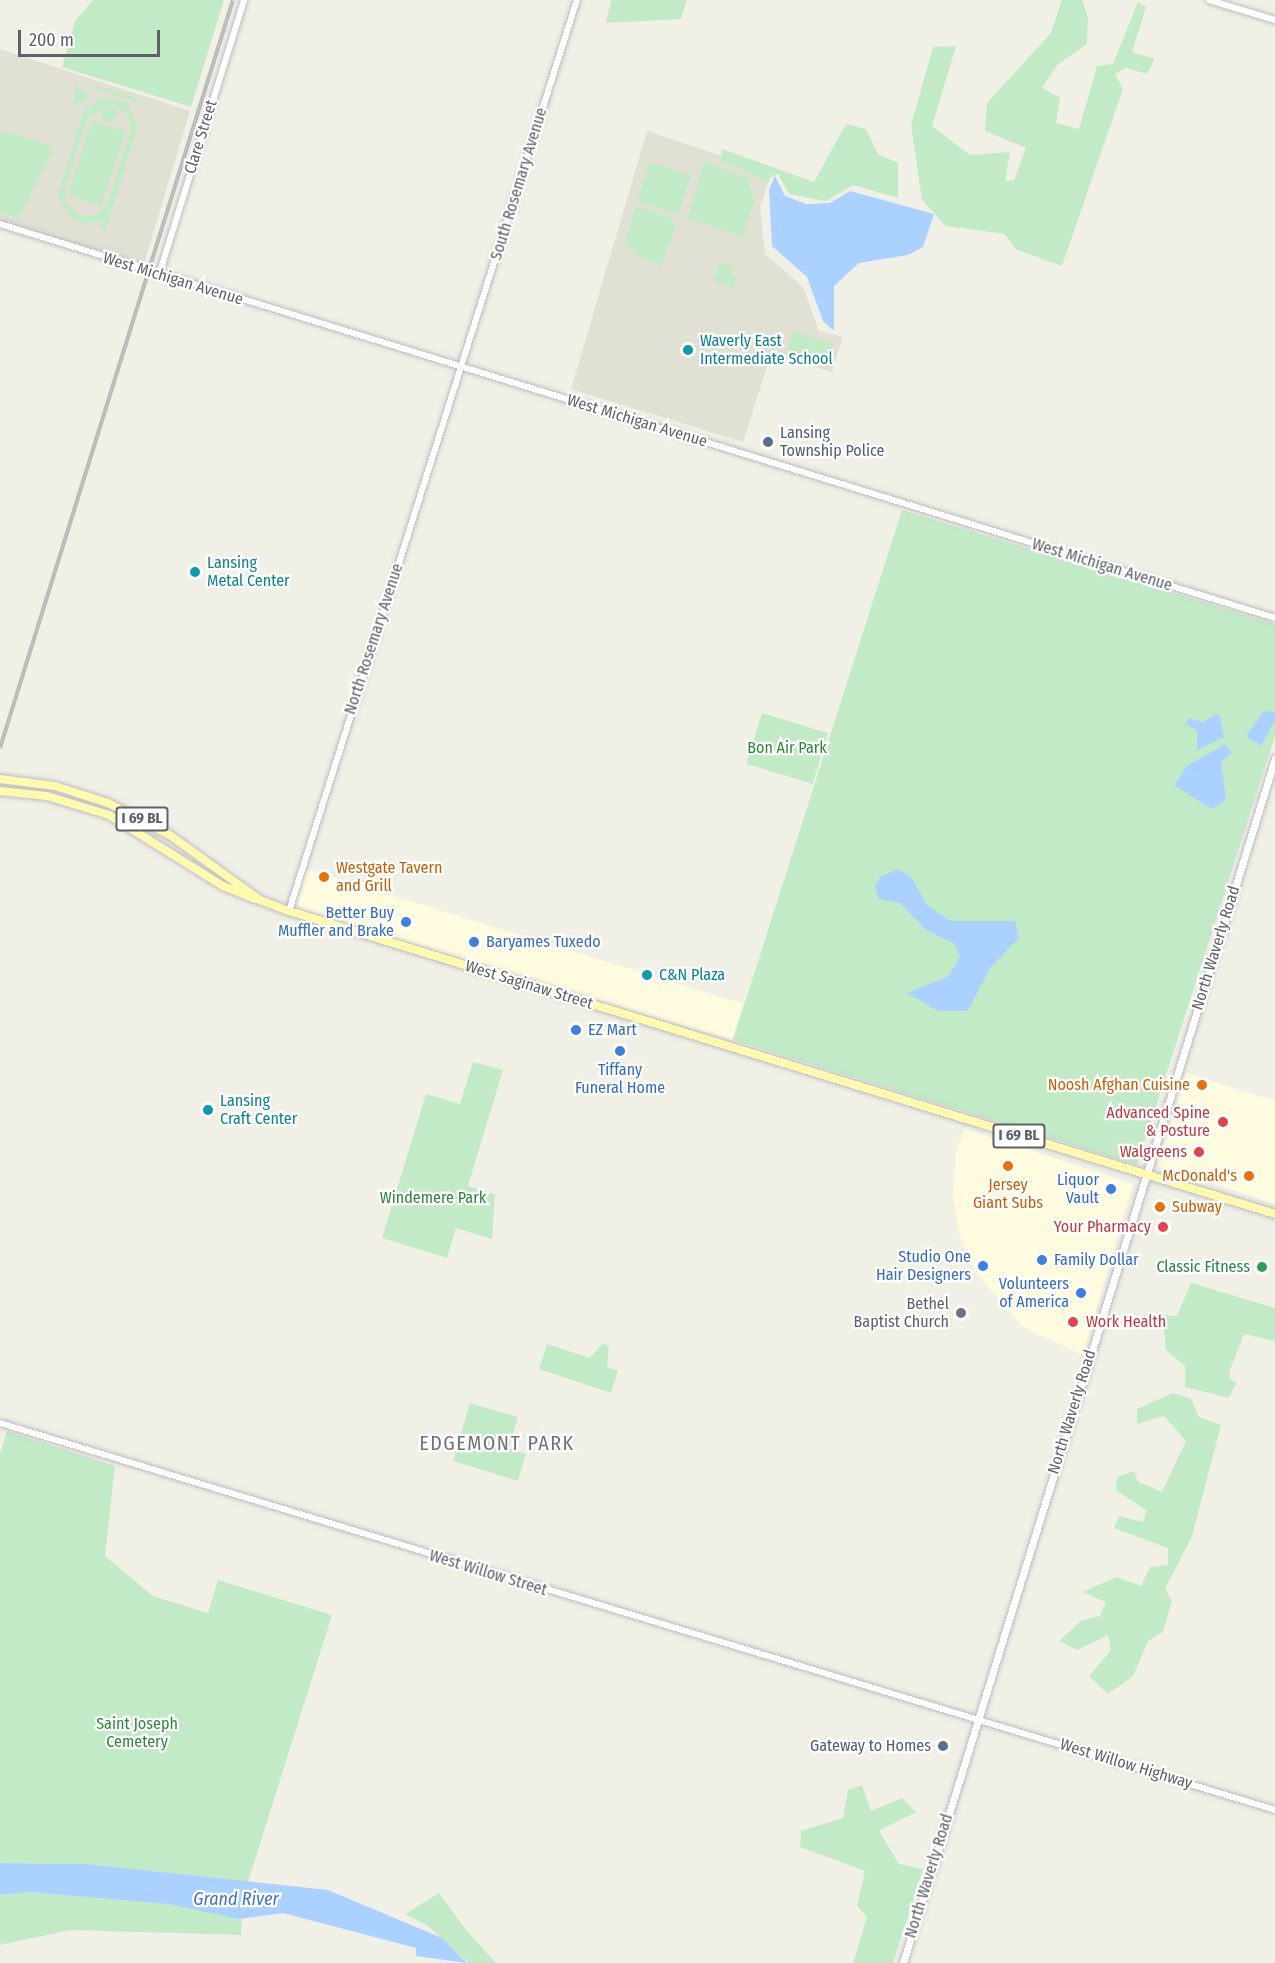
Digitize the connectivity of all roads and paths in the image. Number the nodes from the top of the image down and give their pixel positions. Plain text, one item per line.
1 (244, 0) edge
2 (577, 0) edge
3 (1209, 0) edge
4 (1275, 20) edge
5 (0, 224) edge
6 (159, 275) junction
7 (461, 368) junction
8 (1275, 618) edge
9 (1275, 758) edge
10 (0, 779) edge
11 (0, 791) edge
12 (260, 900) junction
13 (289, 911) junction
14 (1146, 1175) junction
15 (1275, 1214) edge
16 (0, 1423) edge
17 (977, 1720) junction
18 (1275, 1810) edge
19 (903, 1963) edge

1 - 6 street, Clare Street
2 - 7 street, South Rosemary Avenue
3 - 4 street
5 - 6 street, West Michigan Avenue
6 - 7 street, West Michigan Avenue
7 - 8 street, West Michigan Avenue
7 - 13 street, North Rosemary Avenue
9 - 14 main road, North Waverly Road
10 - 12 main road, West Saginaw Street / I 69 BL
11 - 12 main road, I 69 BL
12 - 13 main road, West Saginaw Street / I 69 BL
13 - 14 main road, West Saginaw Street / I 69 BL
14 - 15 main road, I 69 BL
14 - 17 main road, North Waverly Road
16 - 17 street, West Willow Street
17 - 18 street, West Willow Highway
17 - 19 main road, North Waverly Road

